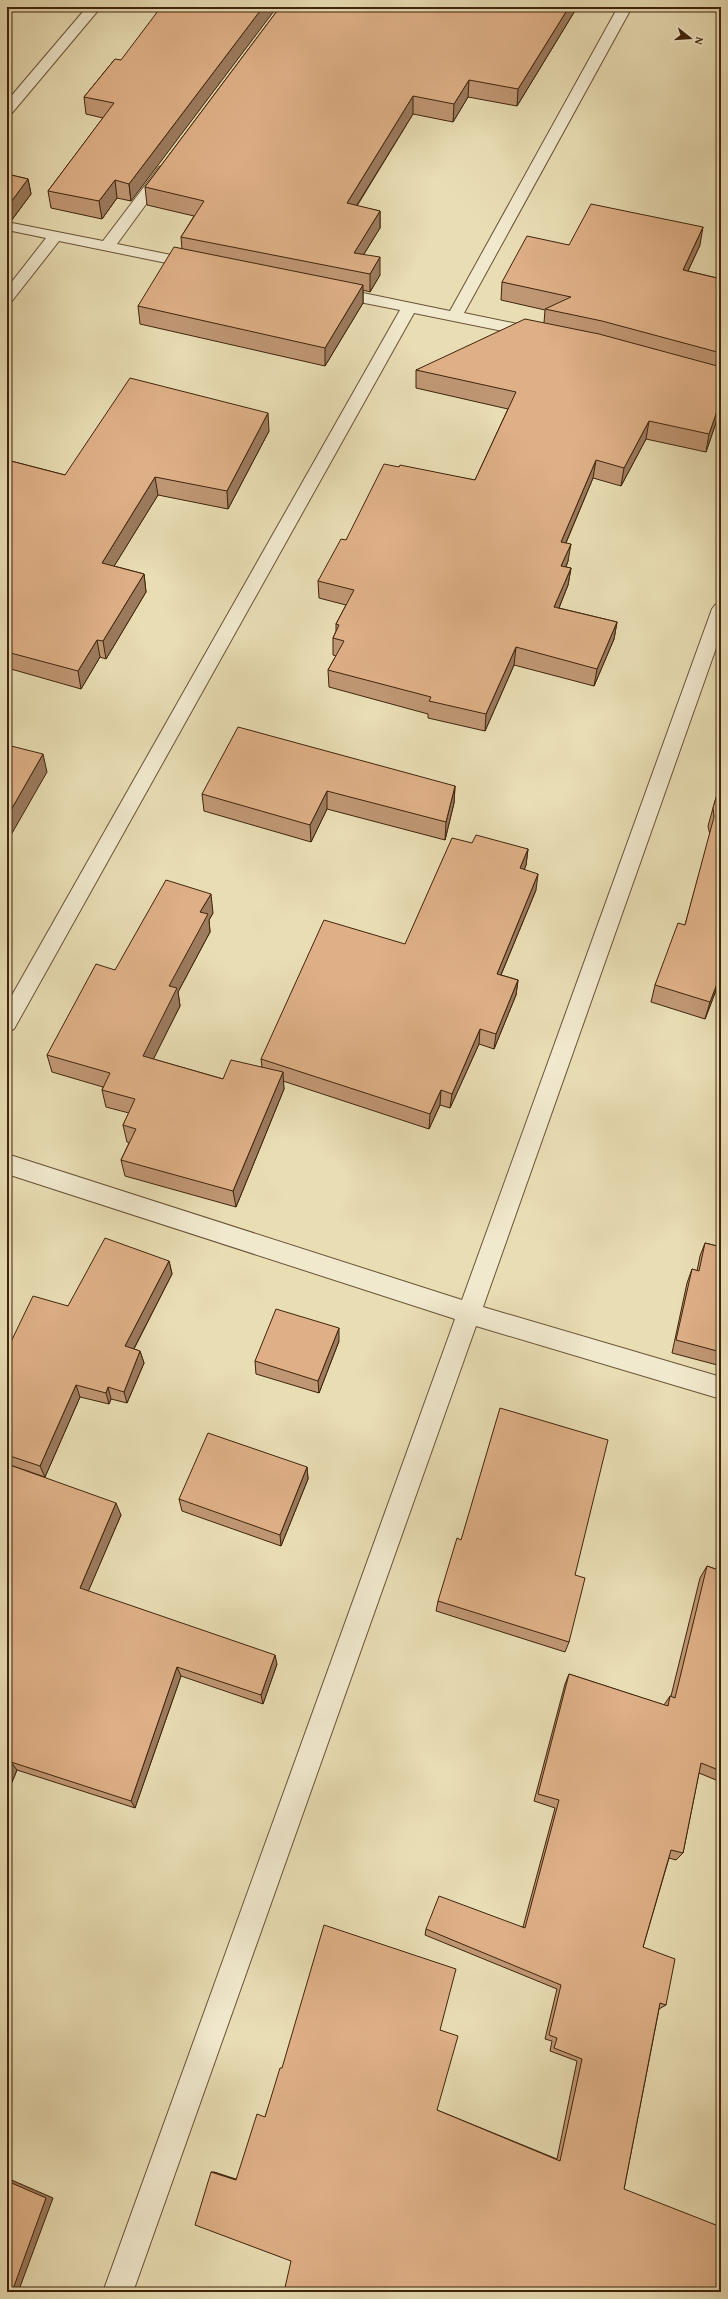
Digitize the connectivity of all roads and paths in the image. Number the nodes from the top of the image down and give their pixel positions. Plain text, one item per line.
1 (94, 7) edge
2 (625, 7) edge
3 (7, 110) edge
4 (173, 158) edge
5 (7, 226) edge
6 (55, 236) junction
7 (107, 246) junction
8 (208, 267) edge
9 (316, 288) edge
10 (7, 298) edge
11 (408, 307) junction
12 (455, 315) junction
13 (553, 336) edge
14 (721, 609) edge
15 (7, 1024) edge
16 (7, 1164) edge
17 (468, 1313) junction
18 (721, 1388) edge
19 (118, 2292) edge

1 - 3 street
2 - 12 street
4 - 7 street
5 - 6 street
6 - 7 street
6 - 10 street
7 - 8 street
9 - 11 street
11 - 12 street
11 - 15 street
12 - 13 street
14 - 17 street
16 - 17 street
17 - 18 street
17 - 19 street

